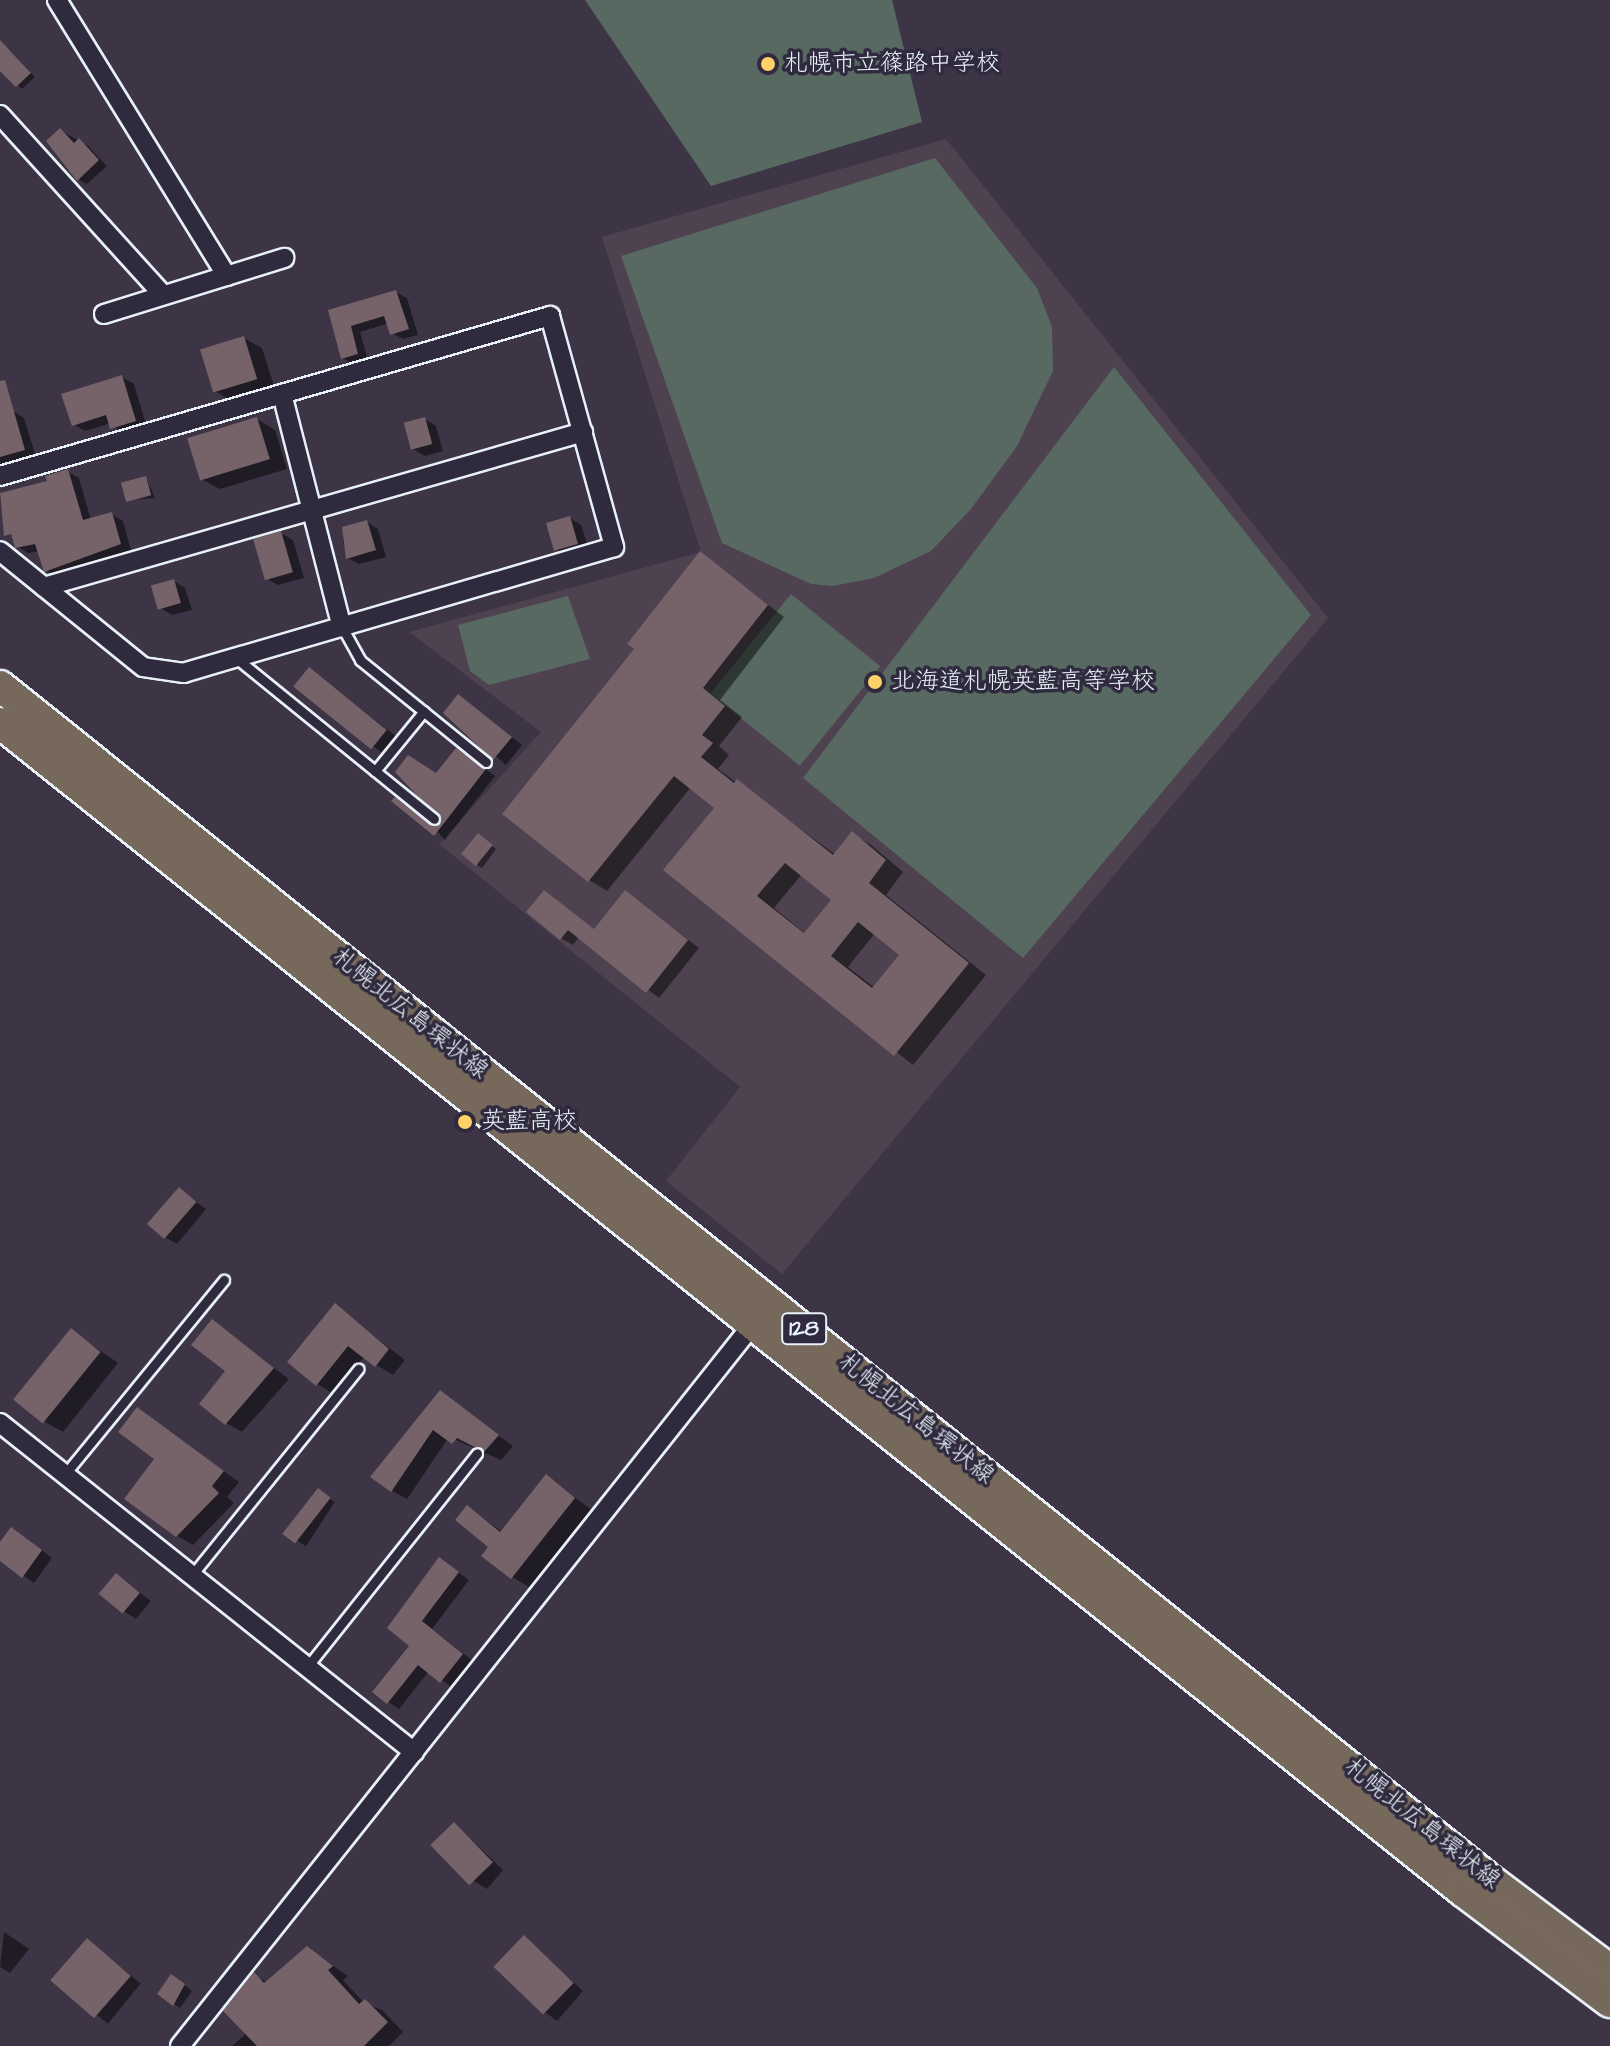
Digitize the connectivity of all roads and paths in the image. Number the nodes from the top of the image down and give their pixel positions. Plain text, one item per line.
1 (57, 0) edge
2 (0, 115) edge
3 (284, 258) dead end
4 (227, 276) junction
5 (163, 295) junction
6 (104, 314) dead end
7 (282, 394) junction
8 (583, 432) junction
9 (0, 476) edge
10 (311, 507) junction
11 (0, 551) edge
12 (44, 587) junction
13 (342, 627) junction
14 (236, 658) junction
15 (0, 686) edge
16 (424, 711) junction
17 (0, 723) edge
18 (486, 762) dead end
19 (375, 771) junction
20 (434, 819) dead end
21 (224, 1280) dead end
22 (753, 1324) junction
23 (358, 1369) dead end
24 (0, 1423) edge
25 (477, 1453) dead end
26 (65, 1474) junction
27 (192, 1575) junction
28 (307, 1667) junction
29 (414, 1752) junction
30 (1610, 1970) edge
31 (1610, 2002) edge
32 (180, 2046) edge

1 - 4 street
2 - 5 street
3 - 4 street
4 - 5 street
5 - 6 street
7 - 8 street
7 - 9 street
7 - 10 street
8 - 10 street
8 - 13 street
10 - 12 street
10 - 13 street
11 - 12 street
12 - 14 street
13 - 14 street
13 - 16 lane
14 - 19 lane
15 - 30 main road, 札幌北広島環状線 / 128
16 - 18 lane
16 - 19 lane
17 - 22 main road, 札幌北広島環状線 / 128
19 - 20 lane
21 - 26 lane
22 - 29 street
22 - 31 main road, 札幌北広島環状線 / 128
23 - 27 lane
24 - 26 street
25 - 28 lane
26 - 27 street
27 - 28 street
28 - 29 street
29 - 32 street

